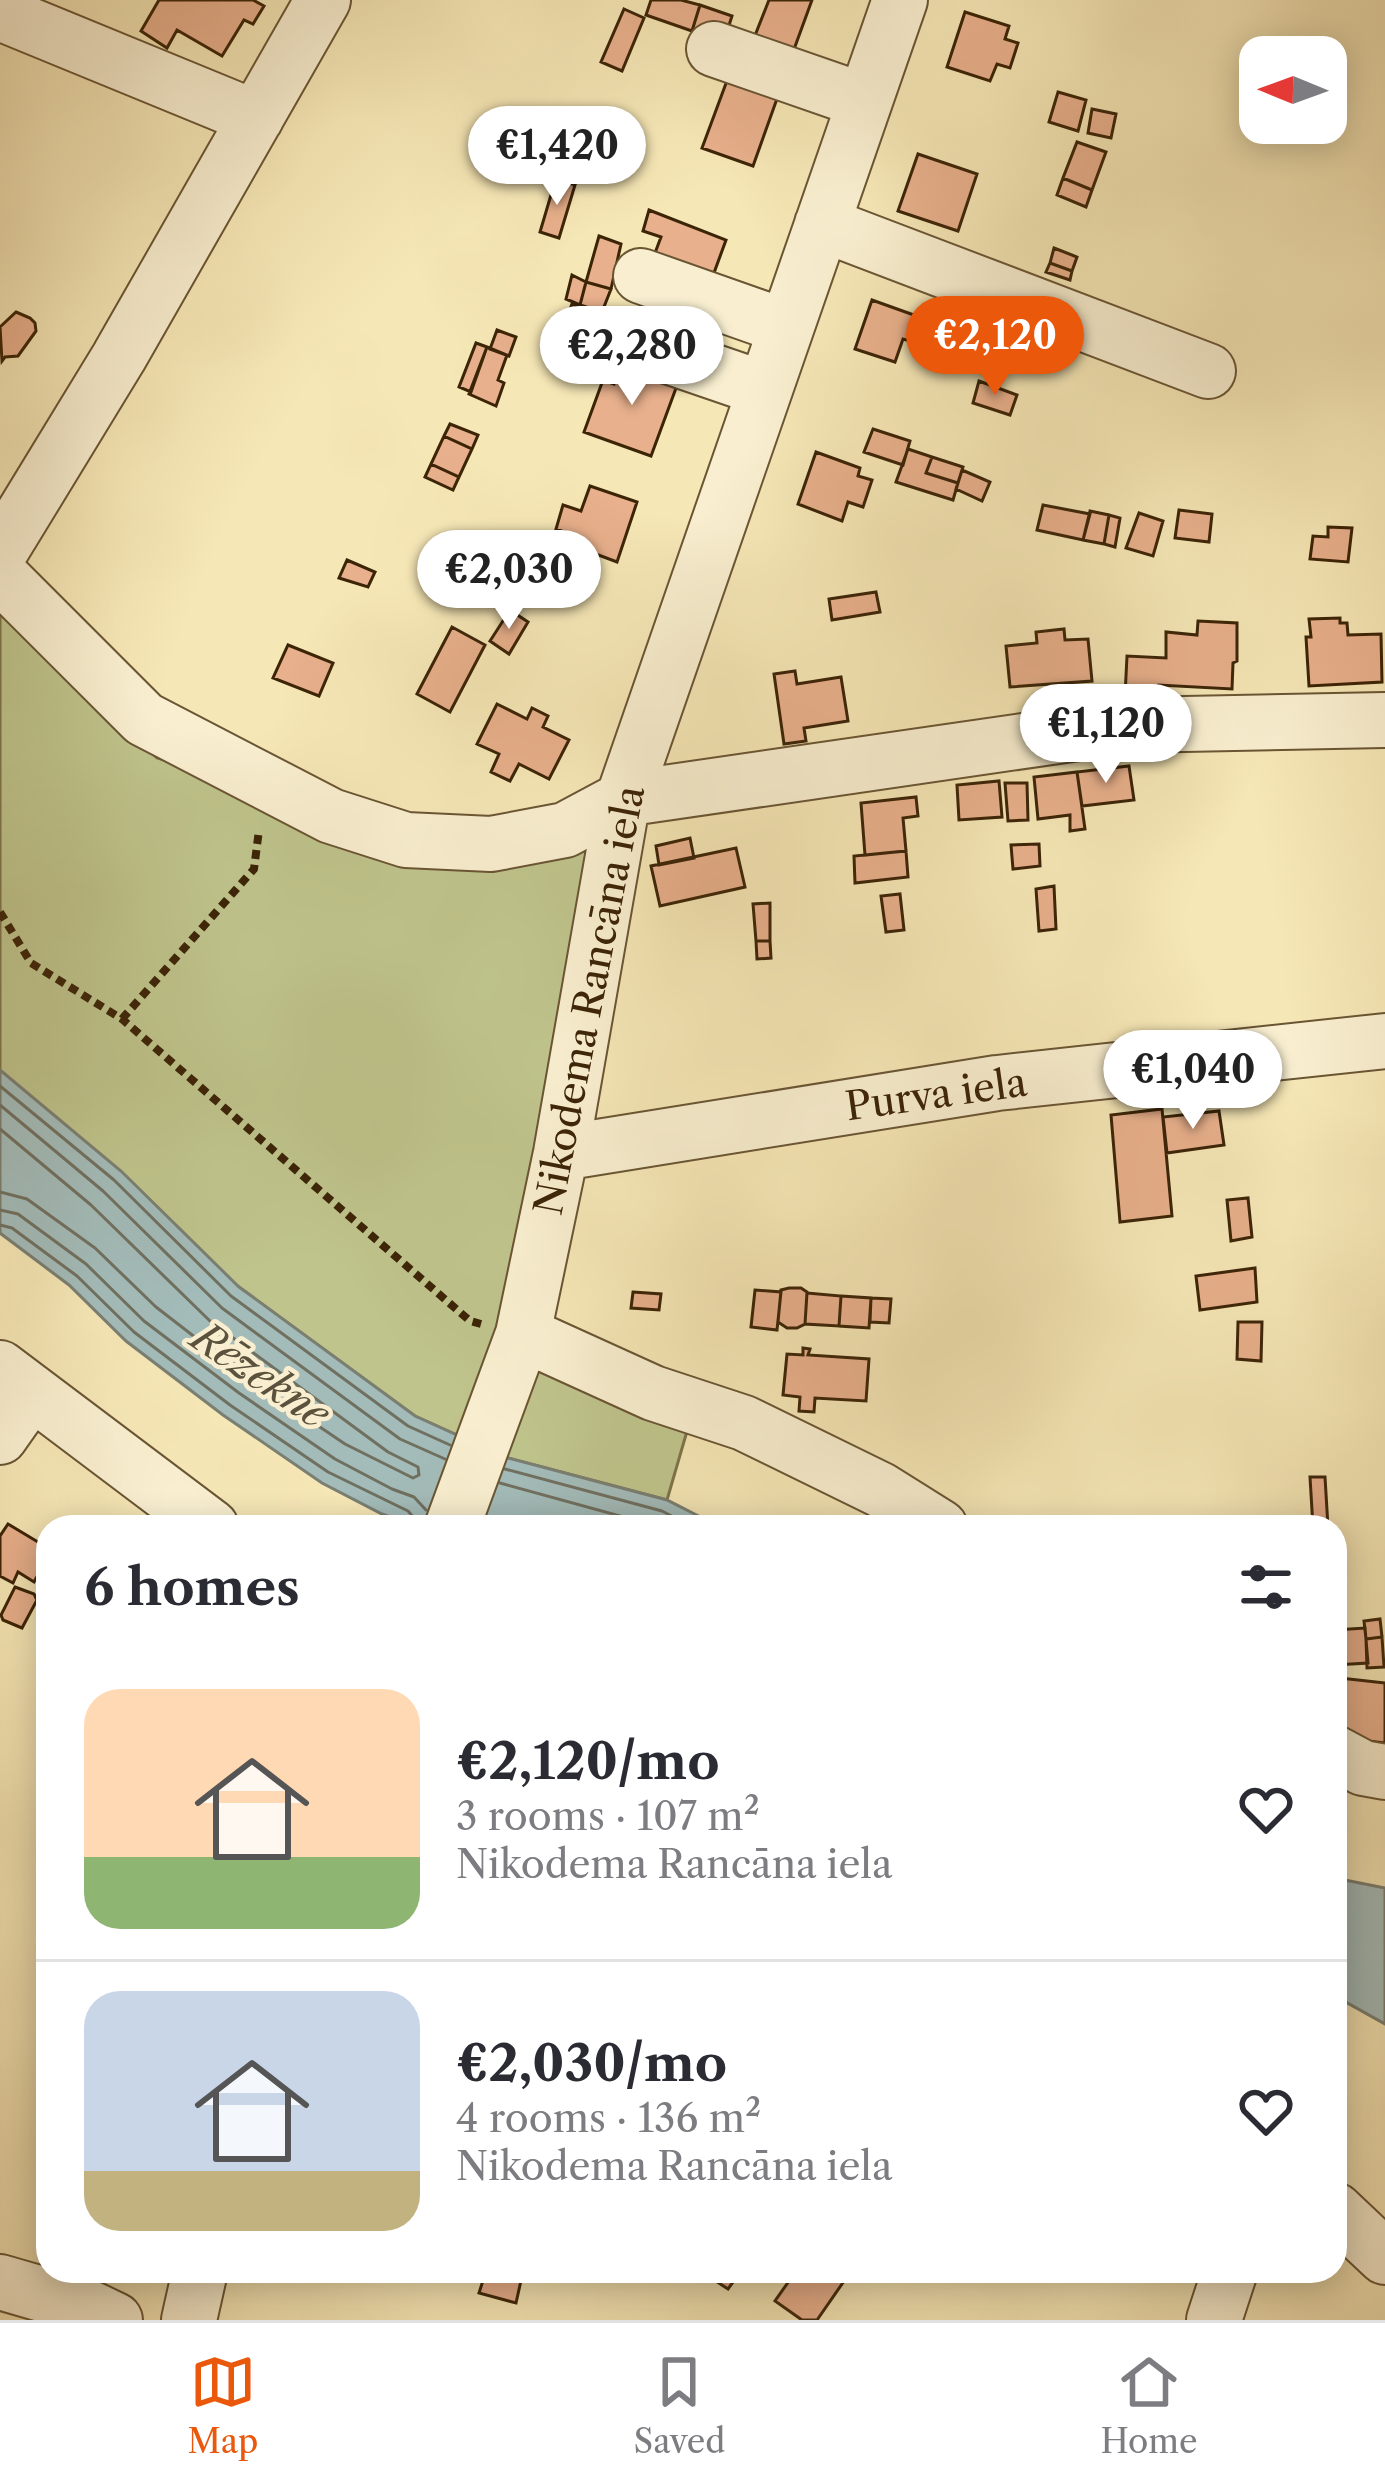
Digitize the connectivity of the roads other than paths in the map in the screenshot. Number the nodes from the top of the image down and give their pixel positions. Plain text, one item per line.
1 (323, 0) edge
2 (895, 1) edge
3 (0, 13) edge
4 (713, 49) dead end
5 (864, 101) junction
6 (256, 118) junction
7 (822, 224) junction
8 (640, 276) dead end
9 (786, 327) junction
10 (621, 340) dead end
11 (1208, 371) dead end
12 (764, 389) junction
13 (0, 551) edge
14 (0, 575) edge
15 (1385, 720) edge
16 (622, 799) junction
17 (1385, 1041) edge
18 (561, 1153) junction
19 (523, 1334) junction
20 (15, 1380) edge
21 (0, 1437) edge
22 (195, 1515) edge
23 (456, 1515) edge
24 (921, 1515) edge
25 (1347, 1759) edge
26 (1385, 1772) edge
27 (1347, 2221) edge
28 (1385, 2257) edge
29 (0, 2282) edge
30 (197, 2283) edge
31 (1226, 2283) edge
32 (115, 2320) edge
33 (189, 2320) edge
34 (1214, 2320) edge

1 - 6 street
2 - 5 street, Nikodema Rancāna iela
3 - 6 street
4 - 5 street
5 - 7 street, Nikodema Rancāna iela
6 - 13 street
7 - 9 street, Nikodema Rancāna iela
7 - 11 street
8 - 9 street
9 - 12 street, Nikodema Rancāna iela
10 - 12 street
12 - 16 street, Nikodema Rancāna iela
14 - 16 street
15 - 16 street
16 - 18 street, Nikodema Rancāna iela
17 - 18 street, Purva iela
18 - 19 street, Nikodema Rancāna iela
19 - 23 street, Nikodema Rancāna iela
19 - 24 street
20 - 21 street
20 - 22 street
25 - 26 street
27 - 28 street
29 - 32 street
30 - 33 street
31 - 34 street

